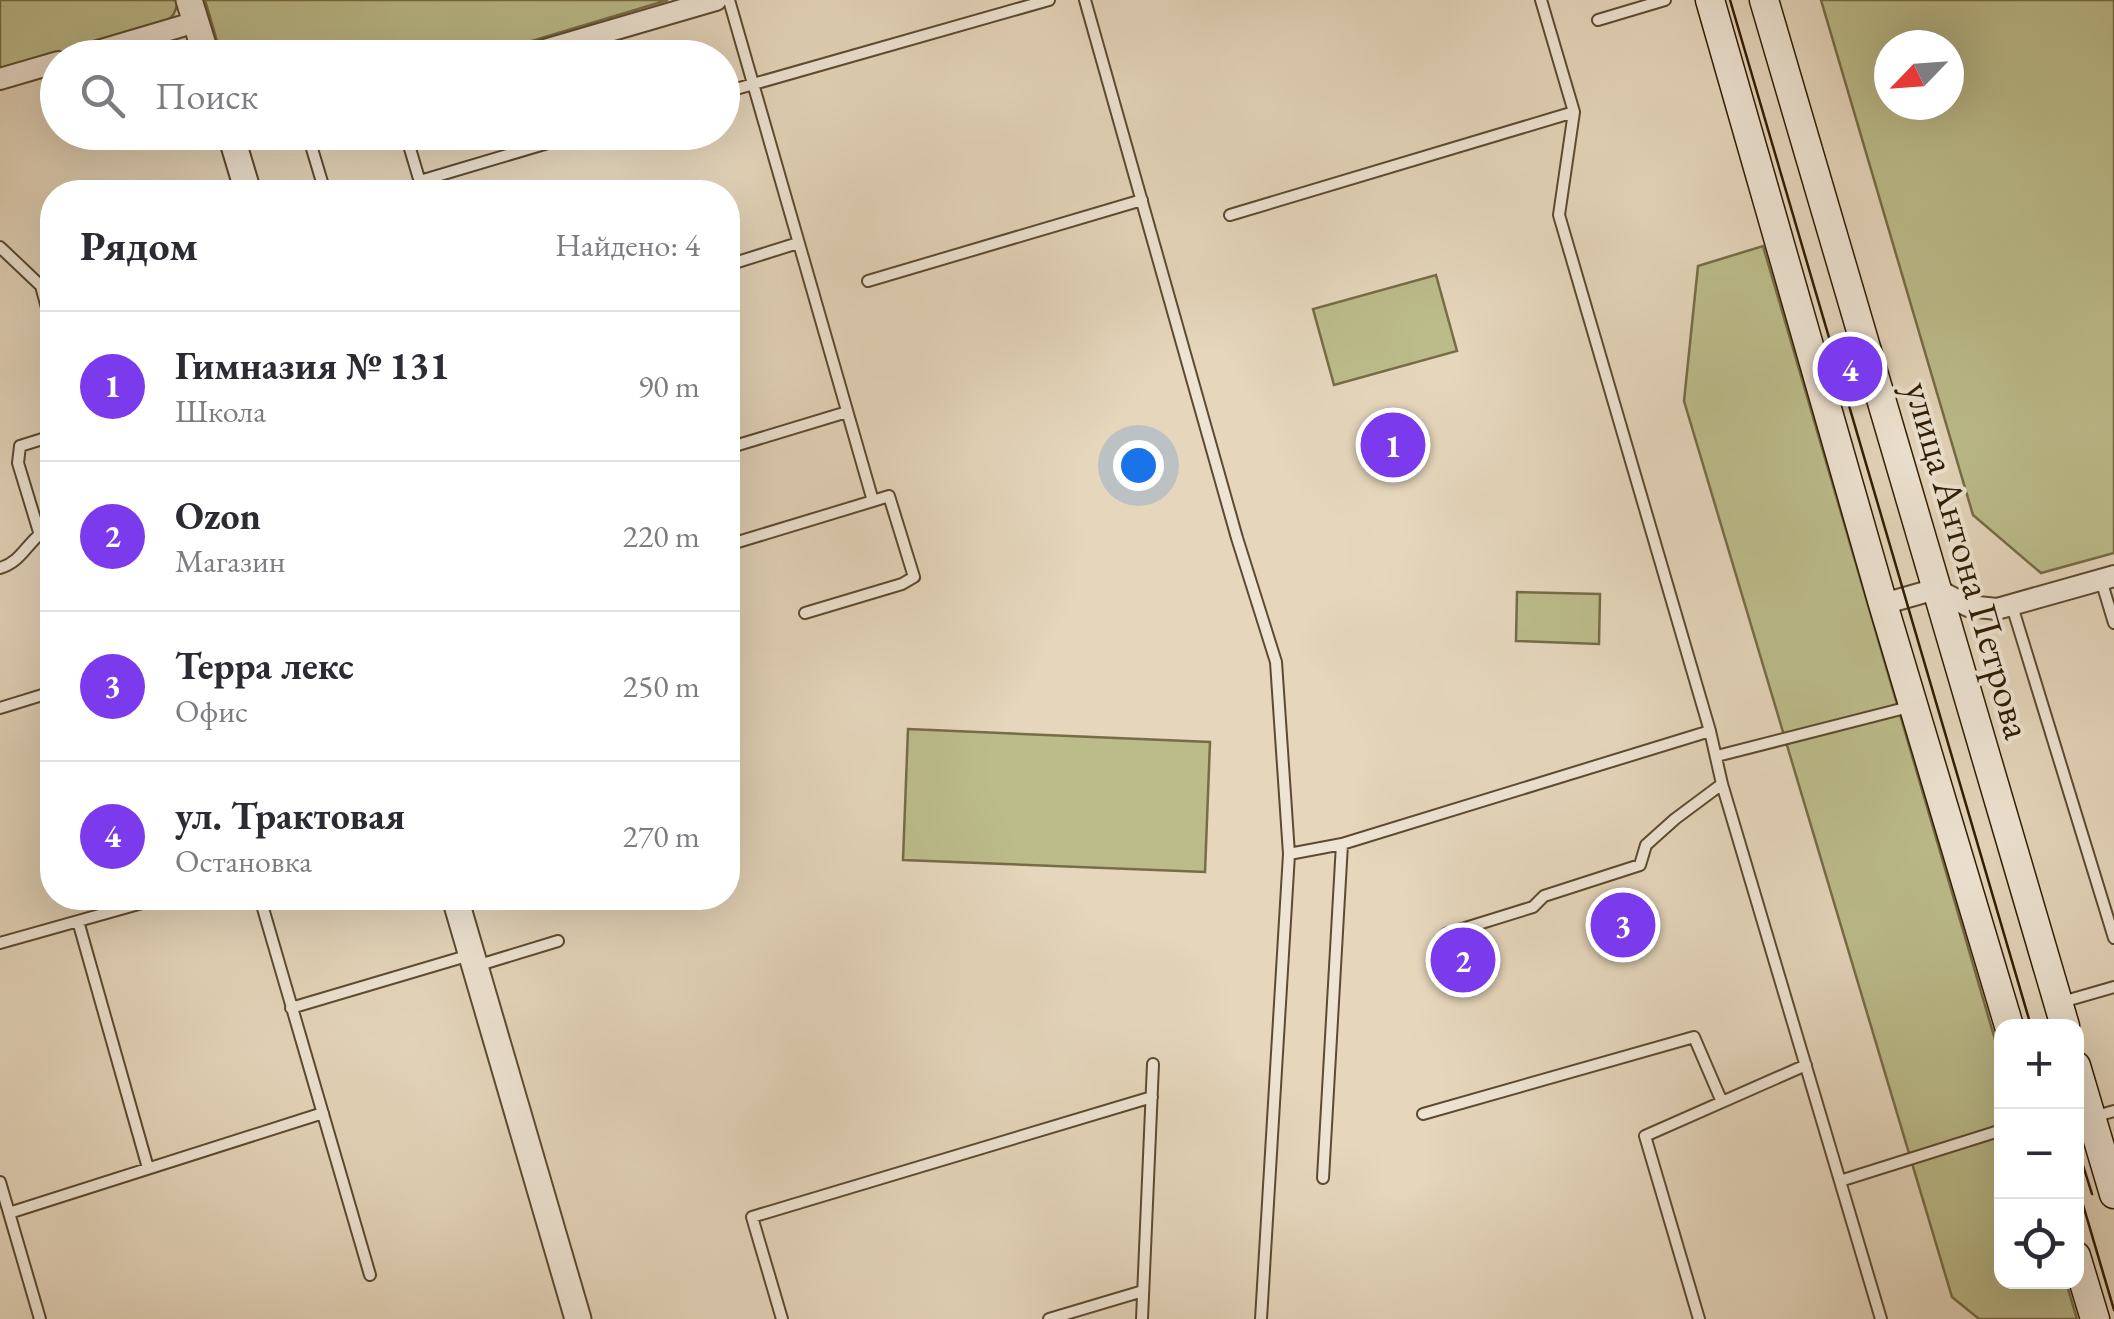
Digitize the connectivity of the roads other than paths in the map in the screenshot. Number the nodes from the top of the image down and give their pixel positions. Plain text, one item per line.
1 (716, 0) edge
2 (729, 0) edge
3 (1050, 0) edge
4 (1086, 0) edge
5 (1541, 0) edge
6 (1665, 0) edge
7 (1710, 0) edge
8 (1764, 0) edge
9 (192, 11) edge
10 (1598, 20) dead end
11 (1566, 30) dead end
12 (1552, 35) junction
13 (119, 40) edge
14 (201, 40) edge
15 (579, 40) edge
16 (40, 67) edge
17 (0, 79) edge
18 (754, 84) junction
19 (740, 88) edge
20 (1574, 112) junction
21 (235, 150) edge
22 (312, 150) edge
23 (411, 150) edge
24 (531, 150) edge
25 (244, 180) edge
26 (321, 180) edge
27 (420, 180) edge
28 (440, 180) edge
29 (1142, 200) junction
30 (1230, 215) dead end
31 (798, 243) junction
32 (0, 247) edge
33 (740, 261) edge
34 (868, 281) dead end
35 (40, 285) edge
36 (847, 412) junction
37 (40, 440) edge
38 (740, 444) edge
39 (872, 501) junction
40 (40, 532) joint
41 (1250, 534) dead end
42 (1238, 538) junction
43 (740, 541) edge
44 (0, 568) edge
45 (2107, 578) edge
46 (1936, 589) junction
47 (1883, 604) junction
48 (2012, 604) junction
49 (805, 612) dead end
50 (2114, 623) edge
51 (40, 696) edge
52 (1914, 706) junction
53 (0, 708) edge
54 (1710, 730) junction
55 (1717, 756) junction
56 (1722, 784) junction
57 (1342, 844) junction
58 (1289, 854) junction
59 (117, 910) edge
60 (263, 910) edge
61 (458, 910) edge
62 (78, 921) junction
63 (1446, 934) dead end
64 (2114, 938) edge
65 (558, 941) dead end
66 (0, 943) edge
67 (473, 960) junction
68 (2114, 987) edge
69 (292, 1008) junction
70 (2061, 1015) edge
71 (2007, 1019) edge
72 (1153, 1064) dead end
73 (1806, 1066) junction
74 (2084, 1080) edge
75 (1152, 1097) junction
76 (1722, 1102) junction
77 (323, 1114) junction
78 (1423, 1114) dead end
79 (2103, 1114) edge
80 (1994, 1133) edge
81 (148, 1168) junction
82 (1322, 1178) dead end
83 (0, 1182) edge
84 (1840, 1182) junction
85 (2114, 1194) edge
86 (9, 1213) junction
87 (370, 1275) dead end
88 (2084, 1283) edge
89 (1143, 1291) junction
90 (40, 1319) edge
91 (578, 1319) edge
92 (782, 1319) edge
93 (1049, 1319) edge
94 (1142, 1319) edge
95 (1261, 1319) edge
96 (1699, 1319) edge
97 (1881, 1319) edge
98 (2095, 1319) edge

1 - 15 street
2 - 18 lane
3 - 18 lane
4 - 29 lane
5 - 12 lane
6 - 10 lane
7 - 47 main road
8 - 46 main road, улица Антона Петрова
9 - 13 street
9 - 14 street
11 - 12 lane
12 - 20 lane
16 - 17 street
18 - 19 lane
18 - 31 lane
20 - 30 lane
20 - 54 lane
21 - 25 street
22 - 26 lane
23 - 27 lane
24 - 28 lane
29 - 34 lane
29 - 42 lane
31 - 33 lane
31 - 36 lane
32 - 35 lane
36 - 38 lane
36 - 39 lane
37 - 40 lane
39 - 43 lane
39 - 49 lane
40 - 44 lane
41 - 42 lane
42 - 58 lane
45 - 48 street
45 - 50 lane
46 - 47 street
46 - 48 street
46 - 70 main road, улица Антона Петрова
47 - 52 main road
48 - 64 lane
51 - 53 lane
52 - 55 lane
52 - 71 main road
54 - 55 lane
54 - 57 lane
55 - 56 lane
56 - 63 lane
56 - 73 lane
57 - 58 lane
57 - 82 lane
58 - 95 lane
59 - 62 lane
60 - 69 lane
61 - 67 street
62 - 66 lane
62 - 81 lane
65 - 67 lane
67 - 69 lane
67 - 91 street
68 - 70 lane
69 - 77 lane
72 - 75 lane
73 - 76 lane
73 - 84 lane
74 - 79 main road
75 - 89 lane
75 - 92 lane
76 - 78 lane
76 - 96 lane
77 - 81 lane
77 - 87 lane
79 - 85 main road
80 - 84 lane
81 - 86 lane
83 - 86 lane
84 - 97 lane
86 - 90 lane
88 - 98 main road
89 - 93 lane
89 - 94 lane

